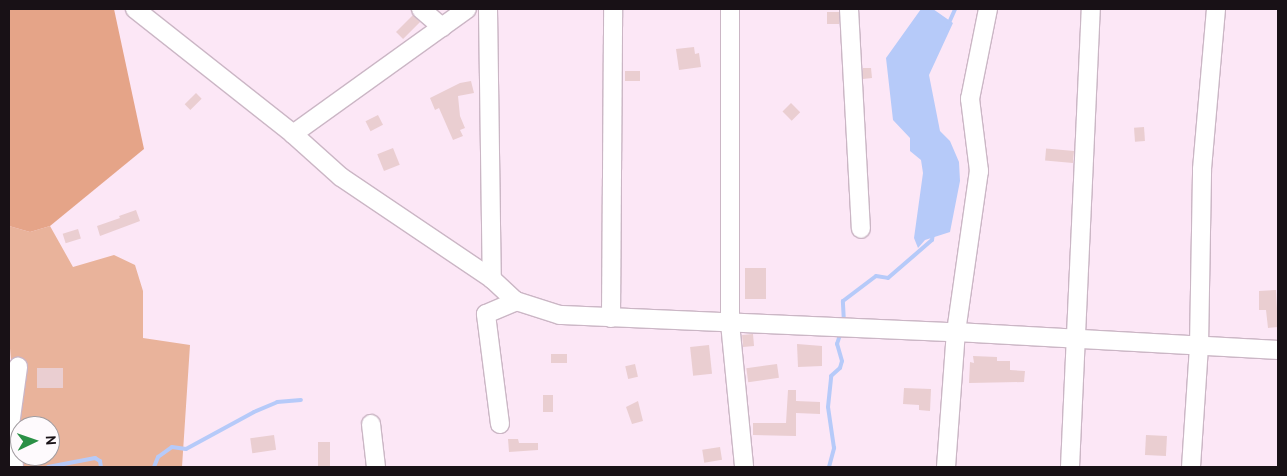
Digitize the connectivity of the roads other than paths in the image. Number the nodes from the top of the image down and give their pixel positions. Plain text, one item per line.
1 (135, 9) edge
2 (421, 9) edge
3 (467, 9) edge
4 (488, 9) edge
5 (613, 9) edge
6 (730, 9) edge
7 (849, 9) edge
8 (988, 9) edge
9 (1091, 9) edge
10 (1216, 9) edge
11 (442, 27) junction
12 (293, 134) junction
13 (861, 229) dead end
14 (492, 279) junction
15 (516, 301) junction
16 (611, 318) junction
17 (730, 323) junction
18 (956, 332) junction
19 (1076, 339) junction
20 (1199, 346) junction
21 (1278, 350) edge
22 (18, 367) dead end
23 (371, 424) dead end
24 (500, 424) dead end
25 (14, 467) edge
26 (376, 467) edge
27 (744, 467) edge
28 (946, 467) edge
29 (1070, 467) edge
30 (1192, 467) edge

1 - 12 street
2 - 11 street
3 - 11 street
4 - 14 street
5 - 16 street
6 - 17 street
7 - 13 street
8 - 18 street
9 - 19 street
10 - 20 street
11 - 12 street
12 - 14 street
14 - 15 street
15 - 16 street
15 - 24 street
16 - 17 street
17 - 18 street
17 - 27 street
18 - 19 street
18 - 28 street
19 - 20 street
19 - 29 street
20 - 21 street
20 - 30 street
22 - 25 street
23 - 26 street

